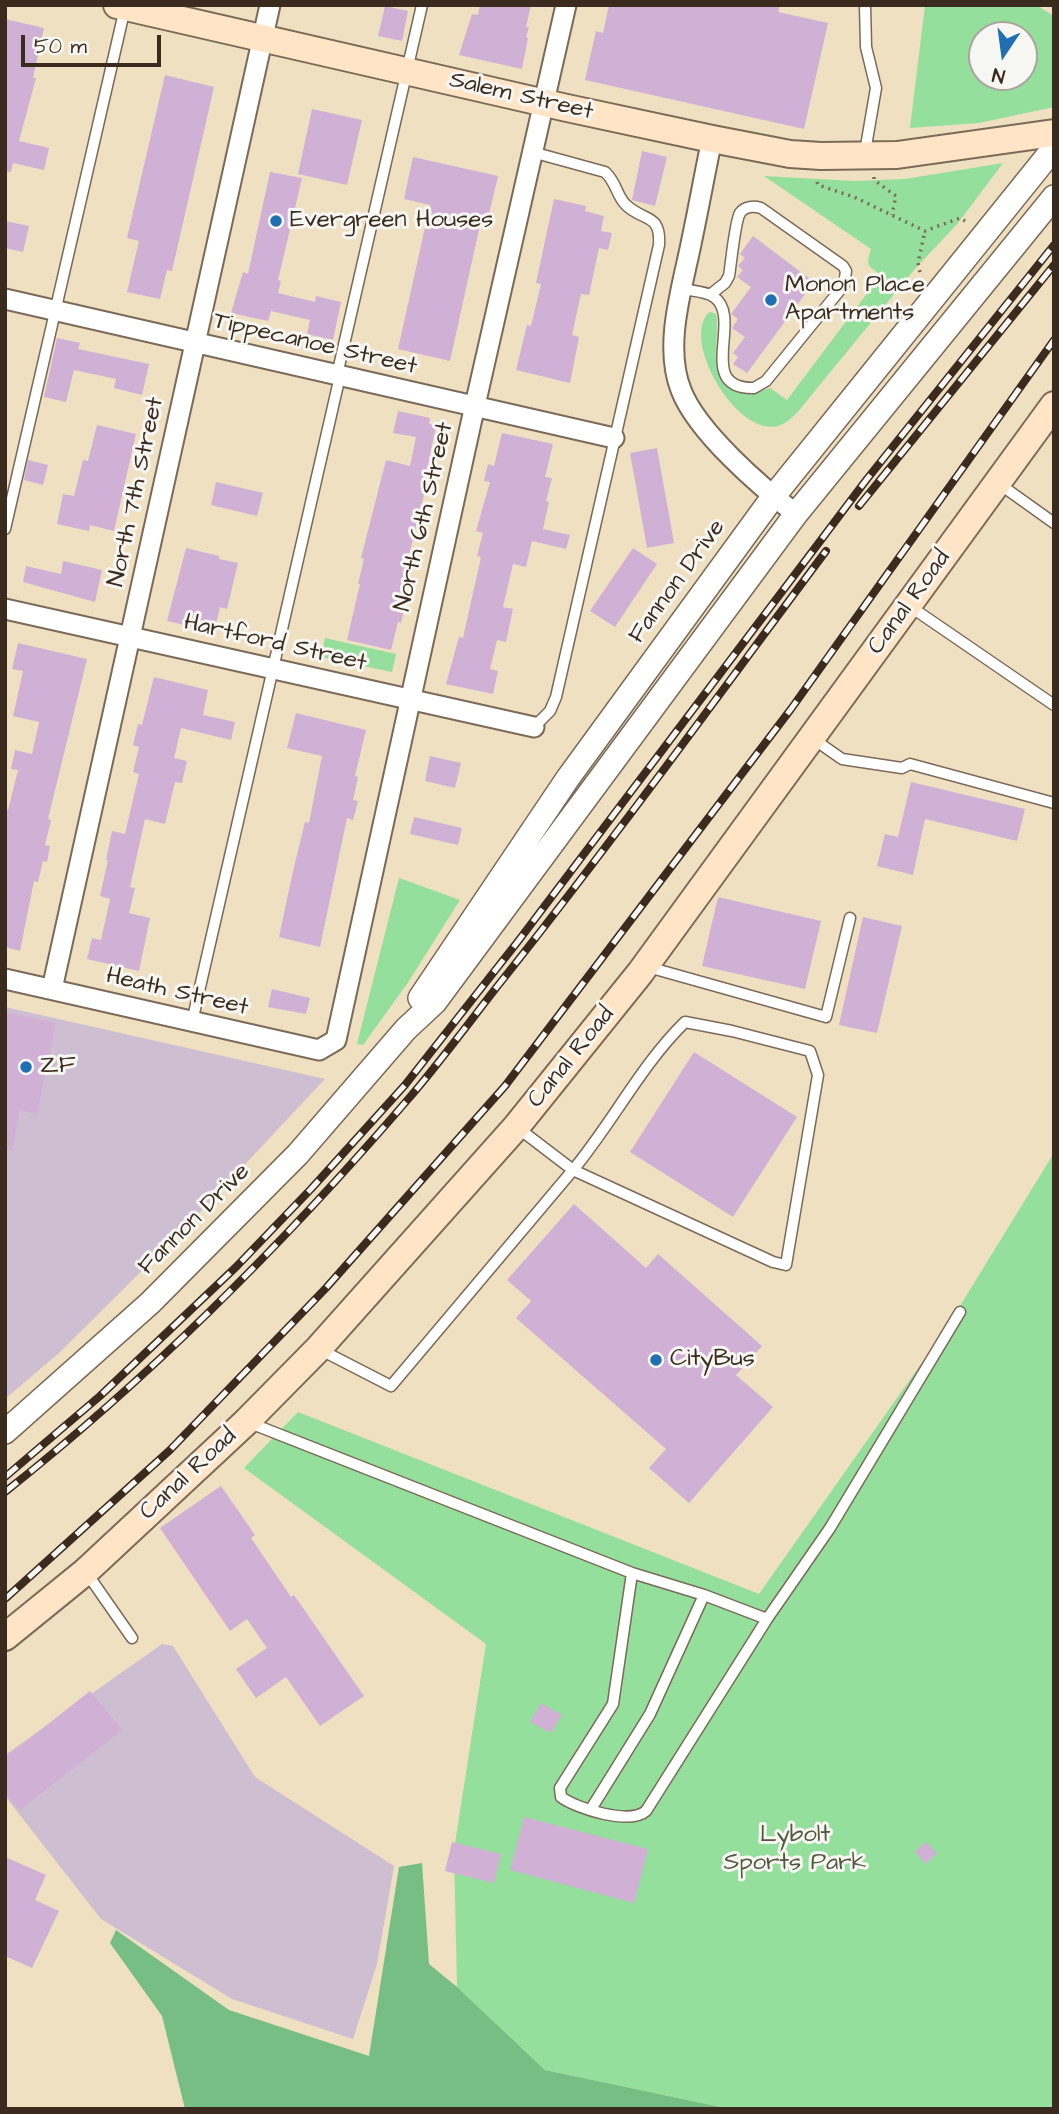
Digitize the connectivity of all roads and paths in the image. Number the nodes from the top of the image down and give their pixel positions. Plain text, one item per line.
1 (270, 5) edge
2 (422, 5) edge
3 (566, 5) edge
4 (865, 5) edge
5 (121, 6) edge
6 (262, 38) junction
7 (407, 70) junction
8 (544, 103) junction
9 (1054, 133) edge
10 (712, 139) junction
11 (1054, 148) edge
12 (532, 152) junction
13 (869, 165) junction
14 (826, 181) dead end
15 (1054, 197) edge
16 (892, 215) junction
17 (967, 222) dead end
18 (925, 231) junction
19 (920, 272) dead end
20 (682, 289) junction
21 (711, 294) junction
22 (5, 299) edge
23 (56, 311) junction
24 (195, 342) junction
25 (339, 376) junction
26 (1054, 405) edge
27 (475, 407) junction
28 (614, 438) junction
29 (998, 482) junction
30 (773, 497) junction
31 (796, 514) junction
32 (1054, 523) edge
33 (5, 529) edge
34 (908, 605) junction
35 (5, 609) edge
36 (130, 637) junction
37 (271, 668) junction
38 (410, 699) junction
39 (1054, 705) edge
40 (534, 727) joint
41 (811, 738) junction
42 (1054, 803) edge
43 (849, 918) dead end
44 (645, 966) junction
45 (5, 979) edge
46 (52, 989) junction
47 (191, 1022) junction
48 (406, 1029) junction
49 (336, 1040) joint
50 (516, 1127) junction
51 (573, 1170) junction
52 (960, 1312) dead end
53 (318, 1349) junction
54 (246, 1422) junction
55 (5, 1432) edge
56 (85, 1572) junction
57 (632, 1573) junction
58 (704, 1595) junction
59 (766, 1619) junction
60 (5, 1637) edge
61 (132, 1638) dead end
62 (590, 1809) junction

1 - 6 street, North 7th Street
2 - 7 lane
3 - 8 street, North 6th Street
4 - 13 lane
5 - 6 main road, Salem Street
5 - 23 lane
6 - 7 main road, Salem Street
6 - 24 street, North 7th Street
7 - 8 main road, Salem Street
7 - 25 lane
8 - 10 main road, Salem Street
8 - 12 street, North 6th Street
9 - 13 main road, Salem Street
10 - 13 main road, Salem Street
10 - 20 street
11 - 30 street, Fannon Drive
12 - 27 street, North 6th Street
12 - 28 lane
13 - 16 path
14 - 16 path
15 - 31 street, Fannon Drive
16 - 18 path
17 - 18 path
18 - 19 path
20 - 21 lane
20 - 30 street
21 - 21 lane
22 - 23 street, Tippecanoe Street
23 - 24 street, Tippecanoe Street
23 - 33 lane
24 - 25 street, Tippecanoe Street
24 - 36 street, North 7th Street
25 - 27 street, Tippecanoe Street
25 - 37 lane
26 - 29 main road, Canal Road
27 - 28 street, Tippecanoe Street
27 - 38 street, North 6th Street
28 - 40 lane
29 - 32 lane
29 - 34 main road, Canal Road
30 - 31 street
30 - 48 street, Fannon Drive
31 - 48 street, Fannon Drive
34 - 39 lane
34 - 41 main road, Canal Road
35 - 36 street, Hartford Street
36 - 37 street, Hartford Street
36 - 46 street, North 7th Street
37 - 38 street, Hartford Street
37 - 47 lane
38 - 40 street, Hartford Street
38 - 49 street, North 6th Street
41 - 42 lane
41 - 44 main road, Canal Road
43 - 44 lane
44 - 50 main road, Canal Road
45 - 46 street, Heath Street
46 - 47 street, Heath Street
47 - 49 street, Heath Street
48 - 55 street, Fannon Drive
50 - 51 lane
50 - 53 main road, Canal Road
51 - 51 lane
51 - 53 lane
52 - 59 lane
53 - 54 main road, Canal Road
54 - 56 main road, Canal Road
54 - 57 lane
56 - 60 main road, Canal Road
56 - 61 lane
57 - 58 lane
57 - 62 lane
58 - 59 lane
58 - 62 lane
59 - 62 lane

